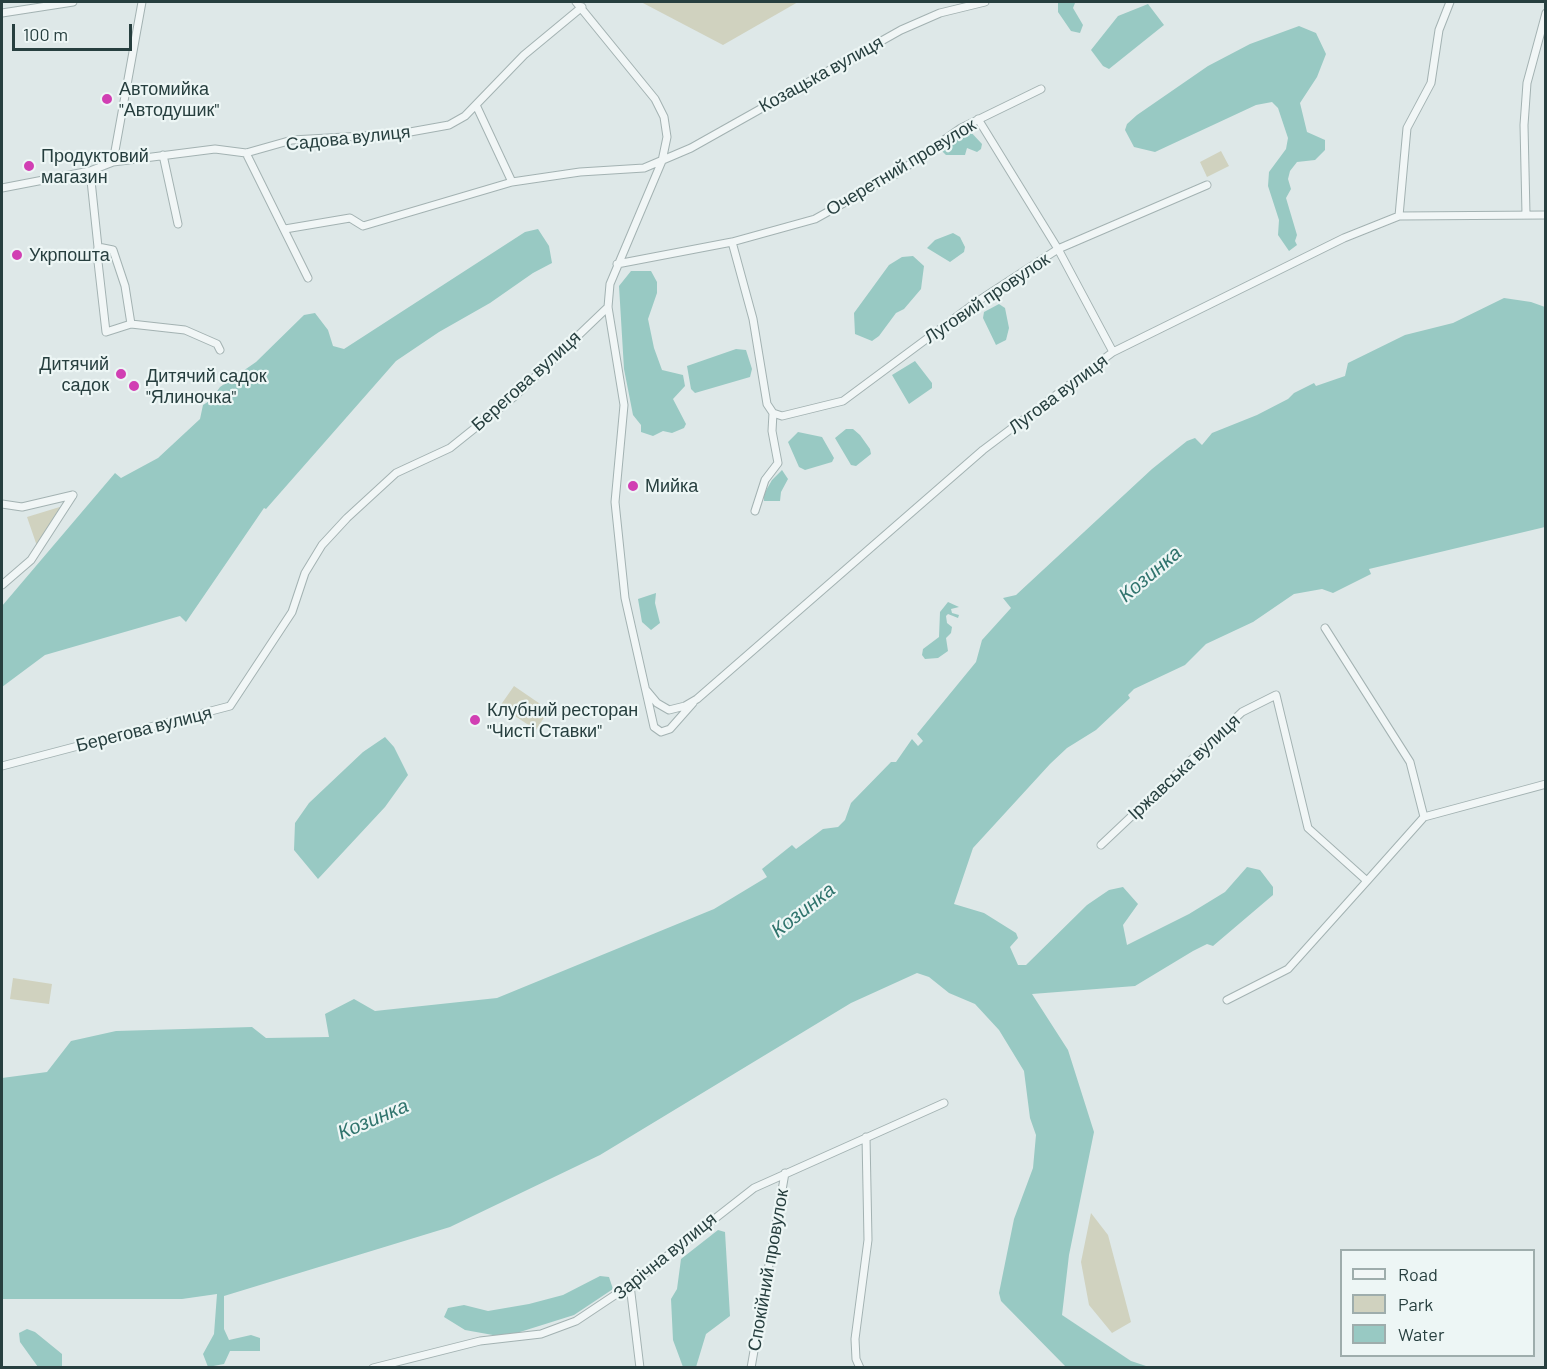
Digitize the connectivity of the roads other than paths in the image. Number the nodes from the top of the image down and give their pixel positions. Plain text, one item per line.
1 (73, 2) edge
2 (142, 2) edge
3 (576, 2) edge
4 (985, 2) edge
5 (1450, 2) edge
6 (582, 8) junction
7 (2, 13) edge
8 (1545, 13) edge
9 (1041, 89) dead end
10 (476, 105) junction
11 (978, 119) junction
12 (246, 153) junction
13 (163, 155) junction
14 (662, 161) junction
15 (113, 162) junction
16 (90, 171) junction
17 (512, 182) junction
18 (1207, 184) dead end
19 (2, 188) edge
20 (1526, 214) junction
21 (1545, 214) edge
22 (1399, 216) junction
23 (178, 224) dead end
24 (285, 229) junction
25 (732, 242) junction
26 (98, 248) junction
27 (1058, 249) junction
28 (617, 264) junction
29 (309, 278) dead end
30 (608, 307) junction
31 (131, 324) junction
32 (220, 350) dead end
33 (1113, 352) junction
34 (773, 413) junction
35 (2, 504) edge
36 (755, 512) dead end
37 (2, 585) edge
38 (1325, 628) dead end
39 (647, 691) junction
40 (697, 699) junction
41 (2, 766) edge
42 (1545, 784) edge
43 (1424, 817) junction
44 (1101, 845) dead end
45 (1367, 881) junction
46 (1227, 1000) dead end
47 (944, 1103) dead end
48 (866, 1137) junction
49 (785, 1173) junction
50 (630, 1285) junction
51 (374, 1368) edge
52 (640, 1368) edge
53 (751, 1368) edge
54 (860, 1368) edge

1 - 7 street
2 - 15 street
3 - 6 street
4 - 14 street, Козацька вулиця
5 - 22 street
6 - 10 street, Садова вулиця
6 - 14 street
8 - 20 street
9 - 11 street, Очеретний провулок
10 - 12 street, Садова вулиця
10 - 17 street
11 - 25 street, Очеретний провулок
11 - 27 street
12 - 13 street, Садова вулиця
12 - 24 street
13 - 15 street, Садова вулиця
13 - 23 street
14 - 17 street, Козацька вулиця
14 - 28 street
15 - 16 street, Садова вулиця
16 - 19 street, Садова вулиця
16 - 26 street
17 - 24 street, Козацька вулиця
18 - 27 street, Луговий провулок
20 - 21 street, Лугова вулиця
20 - 22 street, Лугова вулиця
22 - 33 street, Лугова вулиця
24 - 29 street
25 - 28 street, Очеретний провулок
25 - 34 street
26 - 31 street
26 - 31 street
27 - 33 street
27 - 34 street, Луговий провулок
28 - 30 street
30 - 39 street
30 - 41 street, Берегова вулиця
31 - 32 street
33 - 40 street, Лугова вулиця
34 - 36 street
35 - 37 street
38 - 43 street
39 - 40 street, Лугова вулиця
39 - 40 street
42 - 43 street
43 - 45 street
44 - 45 street, Іржавська вулиця
45 - 46 street
47 - 48 street, Зарічна вулиця
48 - 49 street, Зарічна вулиця
48 - 54 street
49 - 50 street, Зарічна вулиця
49 - 53 street, Спокійний провулок
50 - 51 street, Зарічна вулиця
50 - 52 street

